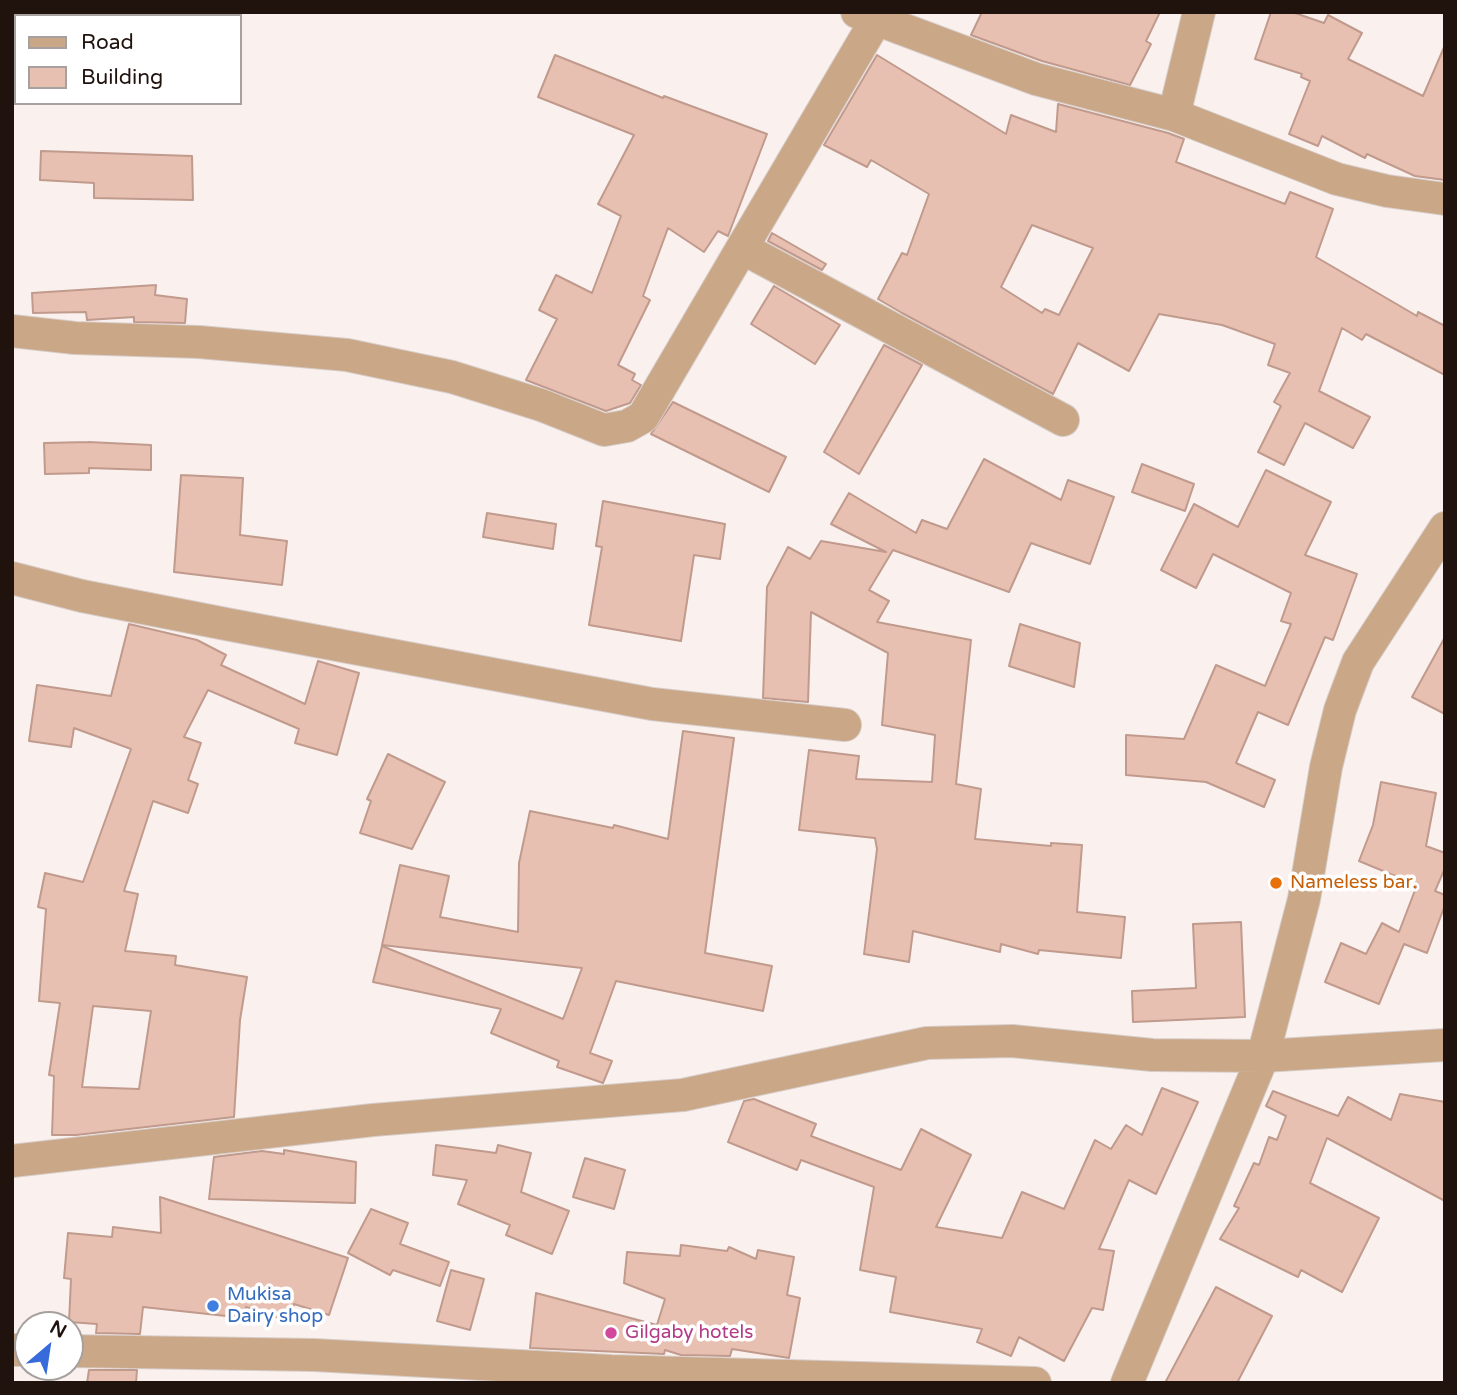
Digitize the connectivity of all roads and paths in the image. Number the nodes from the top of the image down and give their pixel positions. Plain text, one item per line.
1 (1199, 12) edge
2 (866, 16) edge
3 (1174, 115) junction
4 (1445, 199) edge
5 (742, 248) junction
6 (12, 331) edge
7 (1063, 420) dead end
8 (1445, 528) edge
9 (12, 578) edge
10 (845, 725) dead end
11 (1445, 1045) edge
12 (1263, 1056) junction
13 (12, 1161) edge
14 (84, 1351) edge
15 (1035, 1383) edge
16 (1127, 1383) edge

1 - 3 street
2 - 3 street
2 - 5 street
3 - 4 street
5 - 6 street
5 - 7 street
8 - 12 street
9 - 10 street
11 - 12 street
12 - 13 street
12 - 16 street
14 - 15 street

